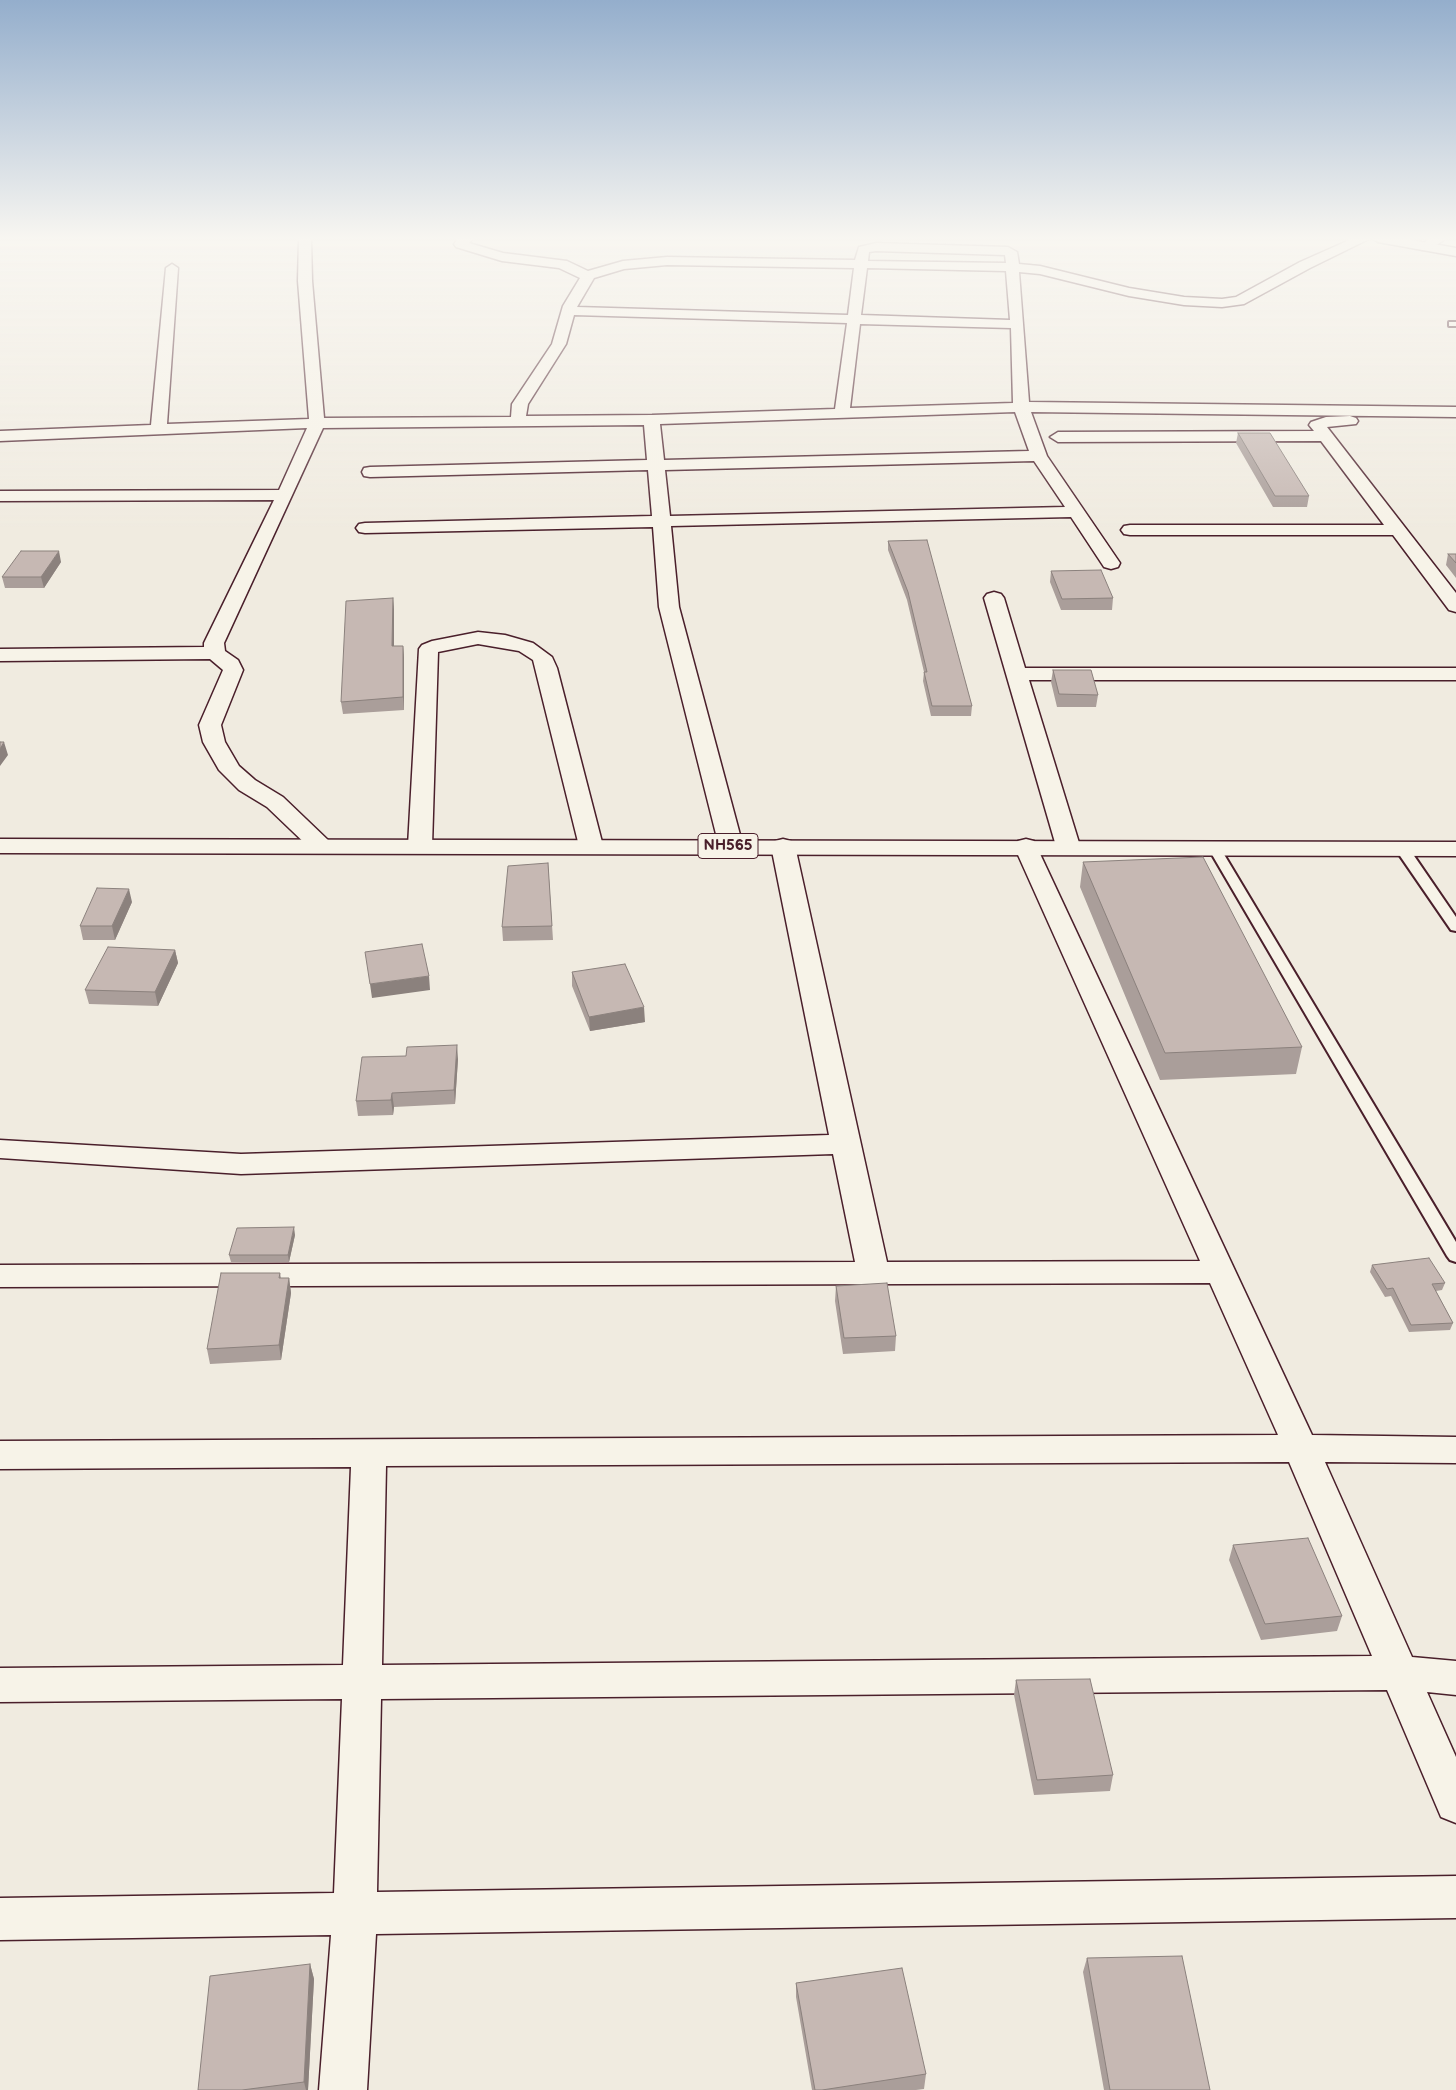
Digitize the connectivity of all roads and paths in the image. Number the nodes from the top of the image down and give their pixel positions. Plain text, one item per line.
1 (167, 336) edge
2 (310, 336) edge
3 (561, 336) edge
4 (852, 336) edge
5 (1017, 336) edge
6 (1021, 407) junction
7 (1355, 411) junction
8 (842, 412) junction
9 (1456, 412) edge
10 (652, 420) junction
11 (519, 422) junction
12 (317, 423) junction
13 (159, 429) junction
14 (0, 436) edge
15 (1325, 436) junction
16 (1058, 437) dead end
17 (1039, 456) junction
18 (657, 466) junction
19 (370, 472) dead end
20 (285, 495) junction
21 (0, 496) edge
22 (1076, 512) junction
23 (662, 522) junction
24 (365, 528) dead end
25 (1130, 530) dead end
26 (1398, 530) junction
27 (1111, 563) dead end
28 (994, 598) dead end
29 (1454, 600) edge
30 (215, 653) junction
31 (0, 655) edge
32 (1017, 674) junction
33 (1456, 674) edge
34 (0, 846) edge
35 (321, 846) junction
36 (420, 846) junction
37 (591, 846) junction
38 (731, 846) junction
39 (783, 846) junction
40 (1026, 846) junction
41 (1068, 846) junction
42 (1212, 846) junction
43 (1456, 849) edge
44 (1403, 850) junction
45 (1456, 927) edge
46 (846, 1144) junction
47 (0, 1149) edge
48 (1456, 1256) edge
49 (873, 1272) junction
50 (1220, 1272) junction
51 (0, 1276) edge
52 (1301, 1448) junction
53 (1456, 1450) edge
54 (369, 1453) junction
55 (0, 1455) edge
56 (1400, 1673) junction
57 (1456, 1678) edge
58 (361, 1682) junction
59 (0, 1685) edge
60 (1456, 1804) edge
61 (1456, 1897) edge
62 (355, 1914) junction
63 (0, 1919) edge
64 (343, 2090) edge

1 - 13 main road
2 - 12 main road
3 - 11 main road
4 - 8 main road
5 - 6 main road
6 - 7 main road
6 - 8 main road
6 - 17 main road
7 - 9 main road
7 - 15 main road
8 - 10 main road
10 - 11 main road
10 - 18 main road
11 - 12 main road
12 - 13 main road
12 - 20 main road
13 - 14 main road
15 - 16 main road
15 - 26 main road
17 - 18 main road
17 - 22 main road
18 - 19 main road
18 - 23 main road
20 - 21 main road
20 - 30 main road
22 - 23 main road
22 - 27 main road
23 - 24 main road
23 - 38 main road
25 - 26 main road
26 - 29 main road
28 - 32 main road
30 - 31 main road
30 - 35 main road
32 - 33 main road
32 - 41 main road
34 - 35 main road, NH565
35 - 36 main road, NH565
36 - 37 main road, NH565
36 - 37 main road
37 - 38 main road, NH565
38 - 39 main road, NH565
39 - 40 main road, NH565
39 - 46 main road
40 - 41 main road, NH565
40 - 50 main road
41 - 42 main road, NH565
42 - 44 main road, NH565
42 - 48 lane
43 - 44 main road, NH565
44 - 45 lane
46 - 47 main road
46 - 49 main road
49 - 50 main road
49 - 51 main road
50 - 52 main road
52 - 53 main road
52 - 54 main road
52 - 56 main road
54 - 55 main road
54 - 58 main road
56 - 57 main road
56 - 58 main road
56 - 60 main road
58 - 59 main road
58 - 62 main road
61 - 62 main road
62 - 63 main road
62 - 64 main road

